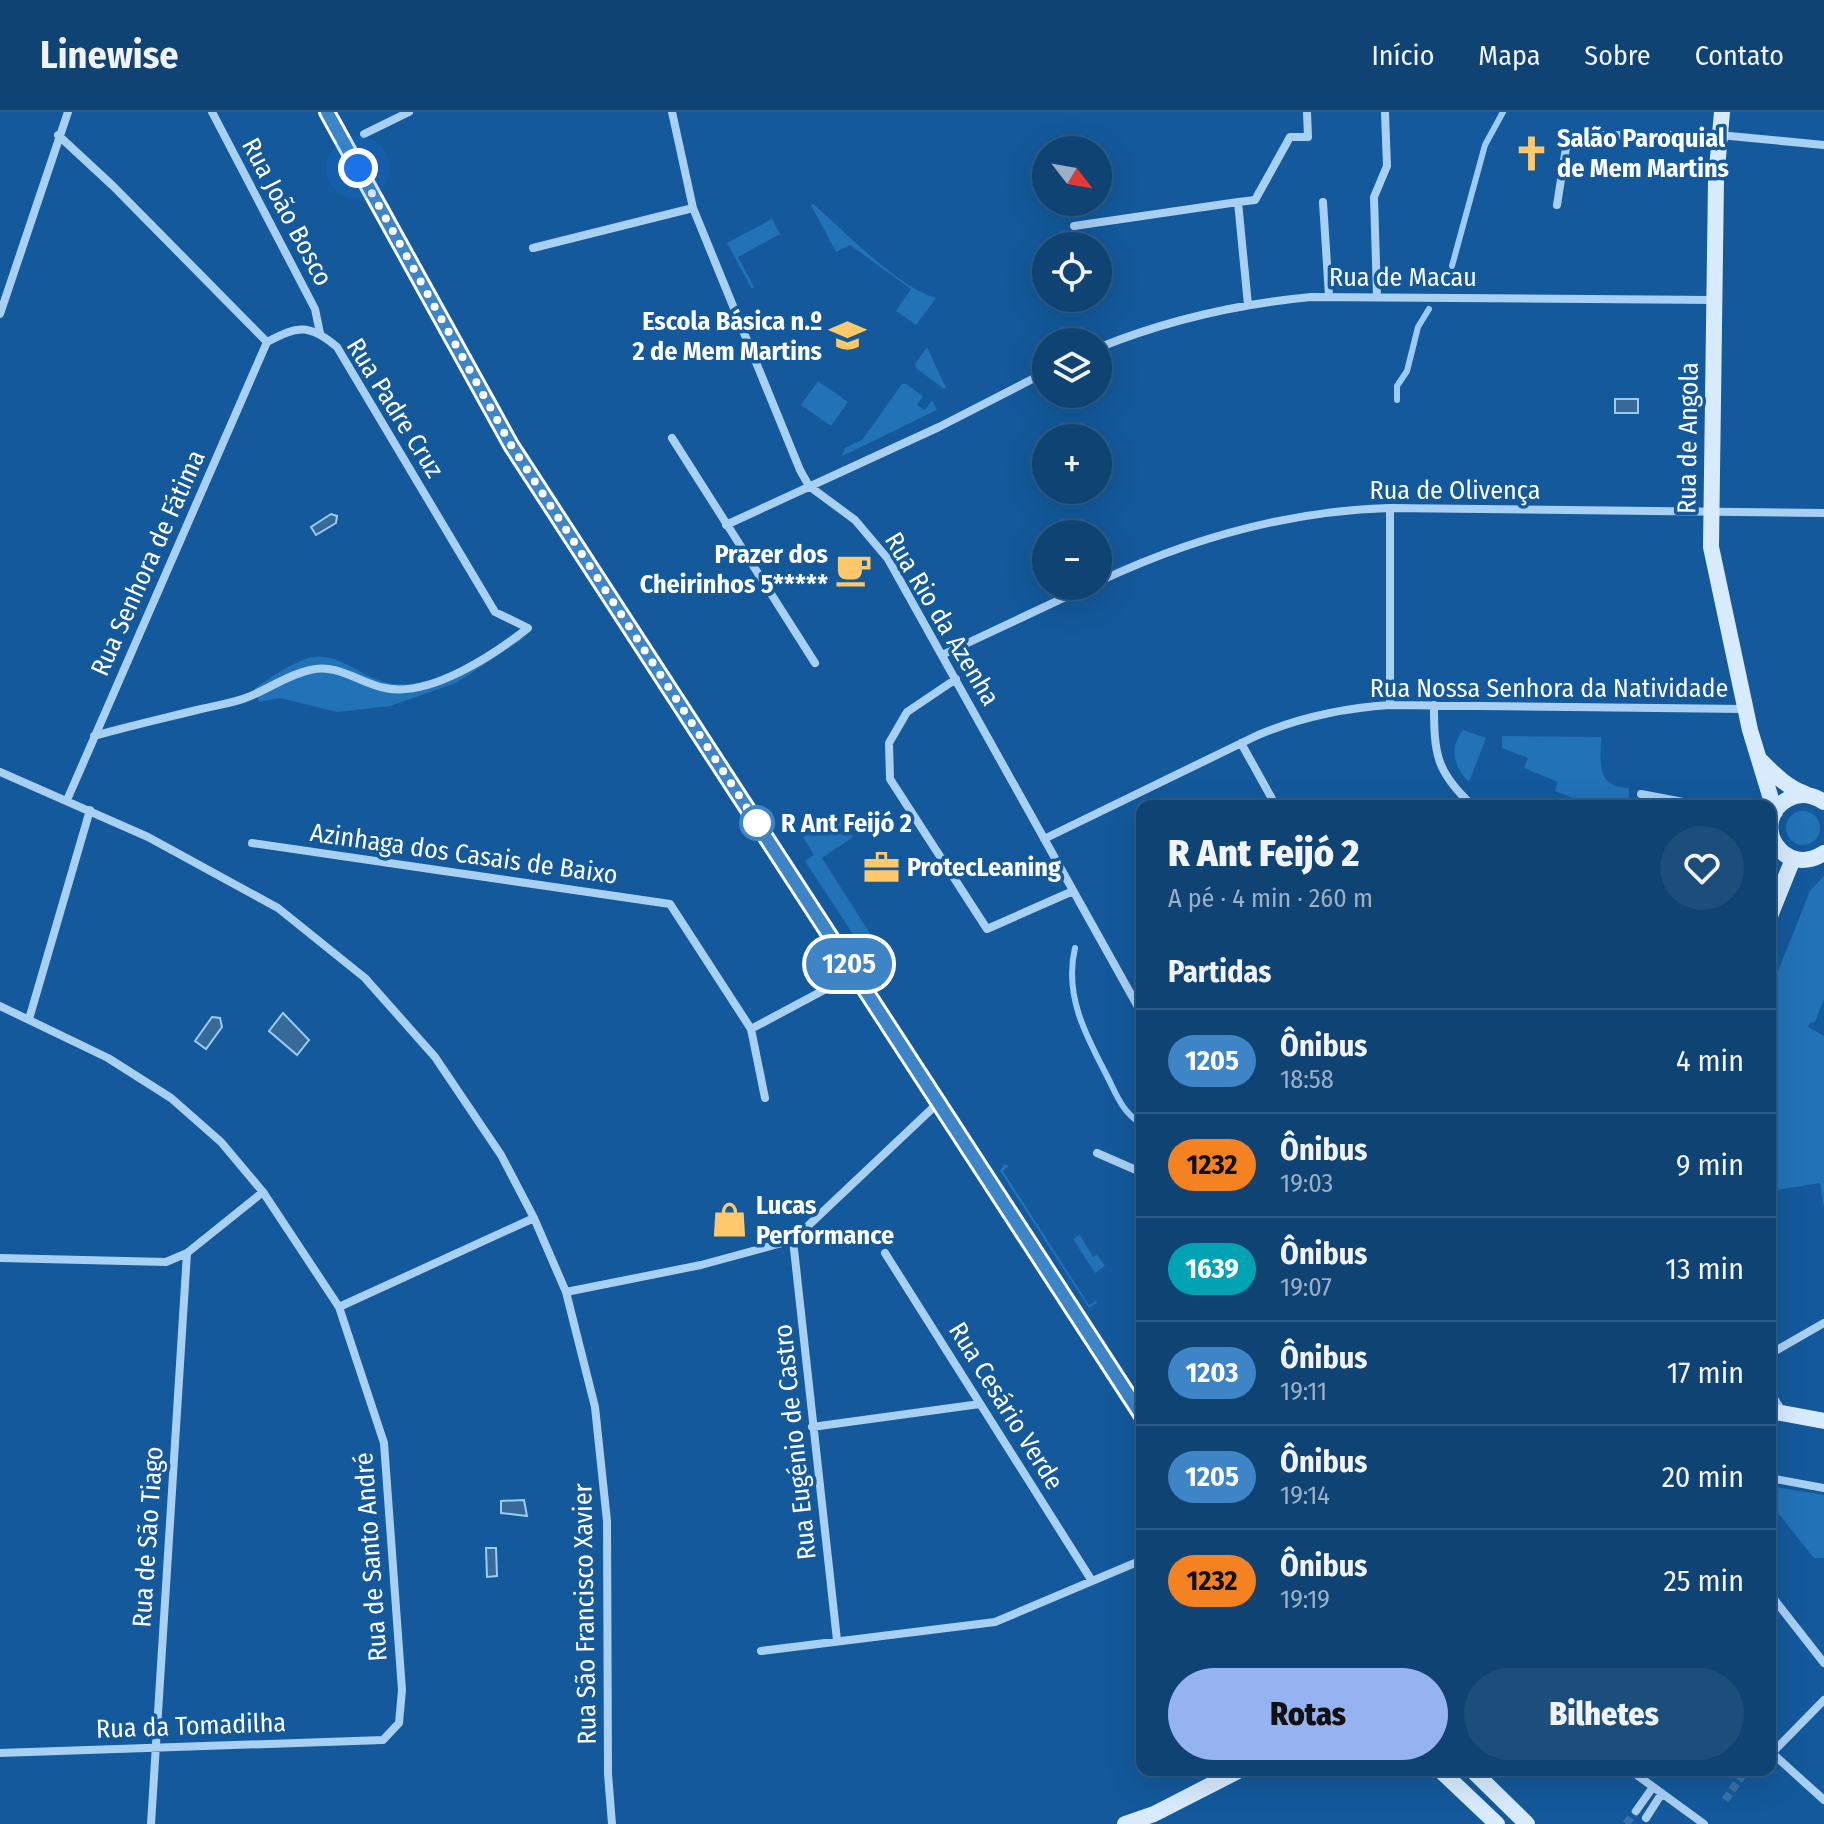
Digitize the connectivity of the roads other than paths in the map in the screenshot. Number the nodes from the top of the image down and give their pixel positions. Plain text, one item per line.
1 (68, 112) edge
2 (212, 112) edge
3 (327, 112) edge
4 (409, 112) edge
5 (672, 112) edge
6 (1307, 112) edge
7 (1385, 112) edge
8 (1722, 112) edge
9 (364, 134) dead end
10 (58, 135) junction
11 (1719, 135) junction
12 (1824, 145) edge
13 (1238, 202) junction
14 (1323, 202) dead end
15 (1557, 205) dead end
16 (693, 208) junction
17 (1074, 226) dead end
18 (533, 248) dead end
19 (1329, 296) junction
20 (1377, 296) junction
21 (1714, 300) junction
22 (1248, 305) junction
23 (0, 314) edge
24 (320, 333) junction
25 (267, 342) junction
26 (1112, 343) edge
27 (1032, 379) edge
28 (672, 438) dead end
29 (809, 486) junction
30 (1390, 508) junction
31 (1711, 512) junction
32 (1824, 513) edge
33 (726, 525) junction
34 (1112, 576) edge
35 (1059, 600) edge
36 (942, 655) junction
37 (815, 663) dead end
38 (956, 679) junction
39 (1390, 705) junction
40 (1434, 705) junction
41 (1746, 709) junction
42 (94, 736) junction
43 (1241, 743) junction
44 (1760, 760) junction
45 (0, 772) edge
46 (1641, 794) dead end
47 (1817, 799) edge
48 (67, 800) junction
49 (1273, 800) edge
50 (1467, 800) edge
51 (1672, 800) edge
52 (1769, 800) edge
53 (90, 810) junction
54 (1776, 812) edge
55 (1044, 839) junction
56 (252, 843) dead end
57 (1776, 846) edge
58 (1824, 853) edge
59 (1793, 859) junction
60 (1073, 891) junction
61 (1776, 901) edge
62 (854, 973) junction
63 (1136, 1003) edge
64 (0, 1006) edge
65 (29, 1019) junction
66 (751, 1029) junction
67 (765, 1098) dead end
68 (938, 1103) junction
69 (1097, 1153) dead end
70 (1136, 1170) edge
71 (263, 1192) junction
72 (534, 1218) junction
73 (793, 1240) junction
74 (187, 1253) junction
75 (885, 1253) dead end
76 (0, 1258) edge
77 (566, 1292) junction
78 (339, 1307) junction
79 (1824, 1323) edge
80 (1783, 1347) junction
81 (1776, 1351) edge
82 (1776, 1356) edge
83 (980, 1404) junction
84 (1136, 1407) edge
85 (1778, 1413) edge
86 (1824, 1421) edge
87 (812, 1427) junction
88 (1776, 1479) edge
89 (1824, 1488) edge
90 (1136, 1563) edge
91 (1092, 1581) junction
92 (1776, 1602) edge
93 (837, 1640) junction
94 (761, 1651) dead end
95 (1824, 1663) edge
96 (1824, 1700) edge
97 (383, 1740) joint
98 (155, 1747) junction
99 (1776, 1749) edge
100 (0, 1753) edge
101 (1776, 1757) edge
102 (1228, 1776) edge
103 (1446, 1776) edge
104 (1478, 1776) edge
105 (1638, 1776) edge
106 (1653, 1787) junction
107 (1662, 1793) junction
108 (1824, 1800) edge
109 (1636, 1811) tunnel mouth
110 (1646, 1818) tunnel mouth
111 (151, 1824) edge
112 (612, 1824) edge
113 (1125, 1824) edge
114 (1497, 1824) edge
115 (1527, 1824) edge
116 (1704, 1824) edge

1 - 10 street
2 - 24 street, Rua João Bosco
3 - 62 street
4 - 9 street
5 - 16 street, Rua Rio da Azenha
6 - 13 street
7 - 20 street
8 - 11 street, Rua de Angola
10 - 23 street
10 - 25 street
11 - 12 street
11 - 15 street
11 - 21 street, Rua de Angola
13 - 17 street
13 - 22 street
14 - 19 street
16 - 18 street
16 - 29 street, Rua Rio da Azenha
19 - 20 street, Rua de Macau
19 - 22 street, Rua de Macau
20 - 21 street, Rua de Macau
21 - 31 street, Rua de Angola
22 - 26 street, Rua de Macau
24 - 25 street, Rua Padre Cruz
24 - 42 street, Rua Padre Cruz
25 - 42 street, Rua Senhora de Fátima
27 - 29 street
28 - 33 street
29 - 33 street
29 - 36 street, Rua Rio da Azenha
30 - 31 street, Rua de Olivença
30 - 34 street, Rua de Olivença
30 - 39 street
31 - 32 street, Rua de Olivença
31 - 41 street, Rua de Angola
33 - 37 street
35 - 36 street
36 - 38 street, Rua Rio da Azenha
38 - 55 street, Rua Rio da Azenha
38 - 60 street
39 - 40 street, Rua Nossa Senhora da Natividade
39 - 43 street, Rua Nossa Senhora da Natividade
40 - 41 street, Rua Nossa Senhora da Natividade
40 - 50 street
41 - 44 street, Rua de Angola
42 - 48 street, Rua Senhora de Fátima
43 - 49 street
43 - 55 street, Rua Nossa Senhora da Natividade
44 - 47 street
44 - 52 street, Rua de Angola
45 - 48 street, Rua São Francisco Xavier
46 - 51 street
47 - 54 street
48 - 53 street, Rua São Francisco Xavier
53 - 65 street
53 - 72 street, Rua São Francisco Xavier
55 - 60 street, Rua Rio da Azenha
56 - 66 street, Azinhaga dos Casais de Baixo
57 - 59 street, Rua de Angola
58 - 59 street
59 - 61 street
60 - 63 street, Rua Rio da Azenha
62 - 66 street
62 - 68 street
64 - 65 street, Rua de Santo André
65 - 71 street, Rua de Santo André
66 - 67 street
68 - 73 street
68 - 84 street
69 - 70 street
71 - 74 street
71 - 78 street, Rua de Santo André
72 - 77 street, Rua São Francisco Xavier
72 - 78 street
73 - 77 street
73 - 87 street, Rua Eugénio de Castro
74 - 76 street
74 - 98 street, Rua de São Tiago
75 - 83 street, Rua Cesário Verde
77 - 112 street, Rua São Francisco Xavier
78 - 97 street, Rua de Santo André
79 - 80 street
80 - 81 street
80 - 82 street
83 - 87 street
83 - 91 street, Rua Cesário Verde
85 - 86 street
87 - 93 street, Rua Eugénio de Castro
88 - 89 street
90 - 91 street
91 - 93 street
92 - 95 street
93 - 94 street
96 - 99 street
97 - 98 street, Rua da Tomadilha
98 - 100 street, Rua da Tomadilha
98 - 111 street, Rua de São Tiago
101 - 108 street
102 - 113 street
103 - 114 street
104 - 115 street
105 - 106 street
106 - 107 street
106 - 109 street
107 - 110 street
107 - 116 street

